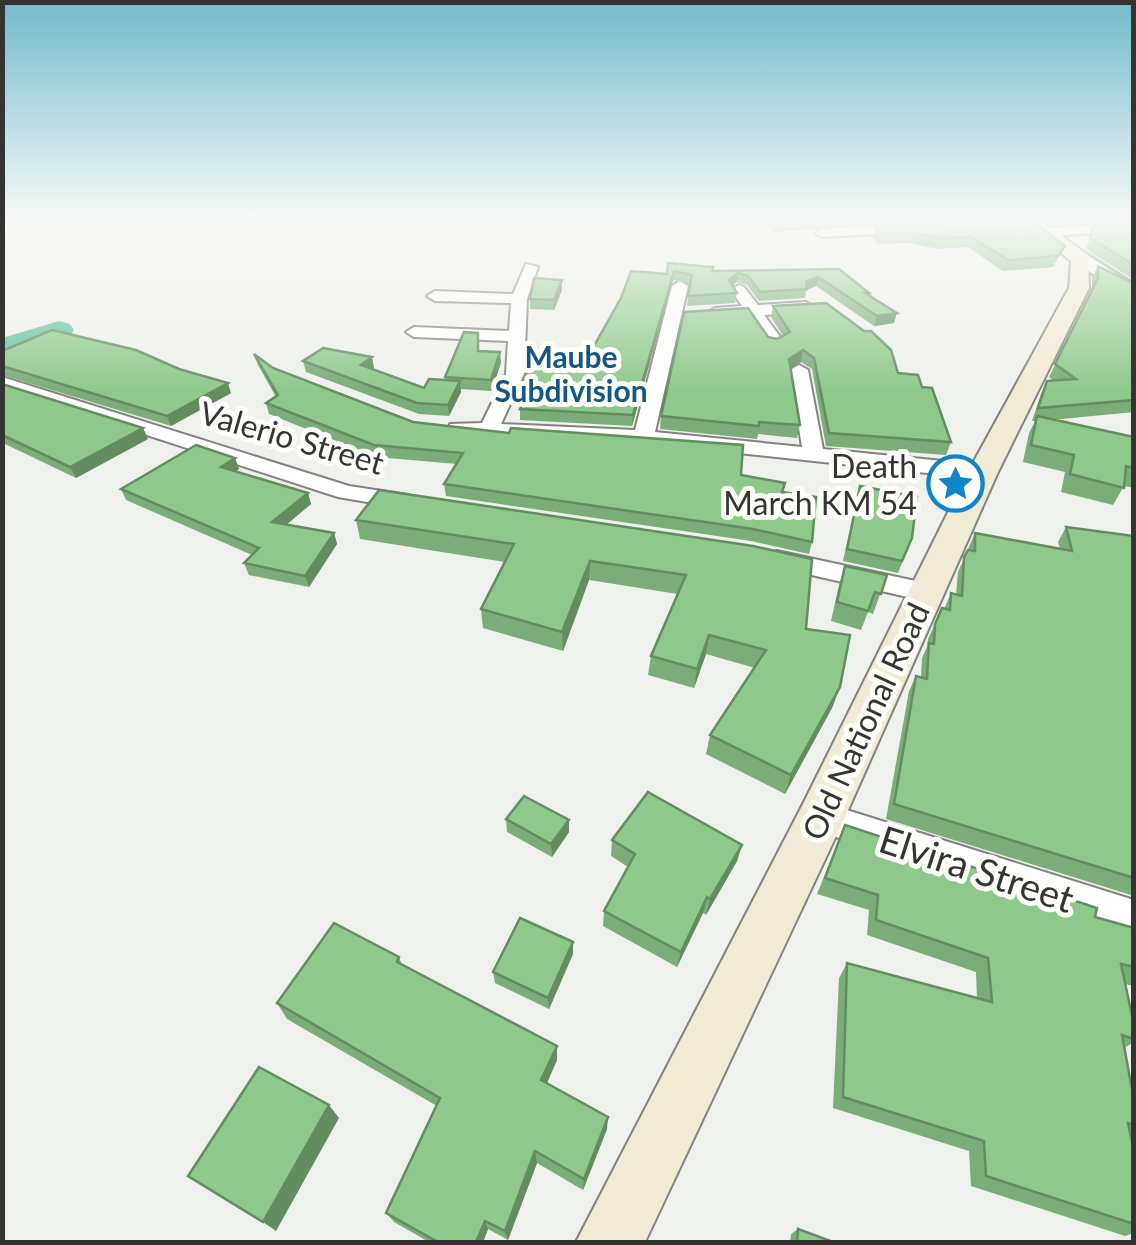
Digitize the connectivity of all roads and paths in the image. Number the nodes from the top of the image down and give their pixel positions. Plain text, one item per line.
1 (527, 276) edge
2 (1080, 276) edge
3 (1108, 276) edge
4 (680, 286) edge
5 (807, 288) edge
6 (738, 290) edge
7 (1134, 293) edge
8 (436, 296) dead end
9 (519, 299) junction
10 (753, 311) junction
11 (673, 316) junction
12 (414, 332) dead end
13 (518, 336) junction
14 (775, 342) edge
15 (799, 370) edge
16 (2, 382) edge
17 (433, 426) edge
18 (488, 431) junction
19 (644, 437) junction
20 (814, 456) junction
21 (983, 472) junction
22 (423, 504) edge
23 (750, 553) edge
24 (925, 592) junction
25 (822, 817) junction
26 (1134, 918) edge
27 (610, 1242) edge

1 - 9 street
2 - 21 main road, Old National Road
3 - 7 street
4 - 11 street
5 - 10 street
6 - 10 street
8 - 9 street
9 - 13 street
10 - 11 street
10 - 14 street
11 - 19 street
12 - 13 street
13 - 18 street
15 - 20 street
16 - 22 street, Valerio Street
17 - 18 street
18 - 19 street
19 - 20 street
20 - 21 street
21 - 24 main road, Old National Road
23 - 24 street
24 - 25 main road, Old National Road
25 - 26 street, Elvira Street
25 - 27 main road, Old National Road

